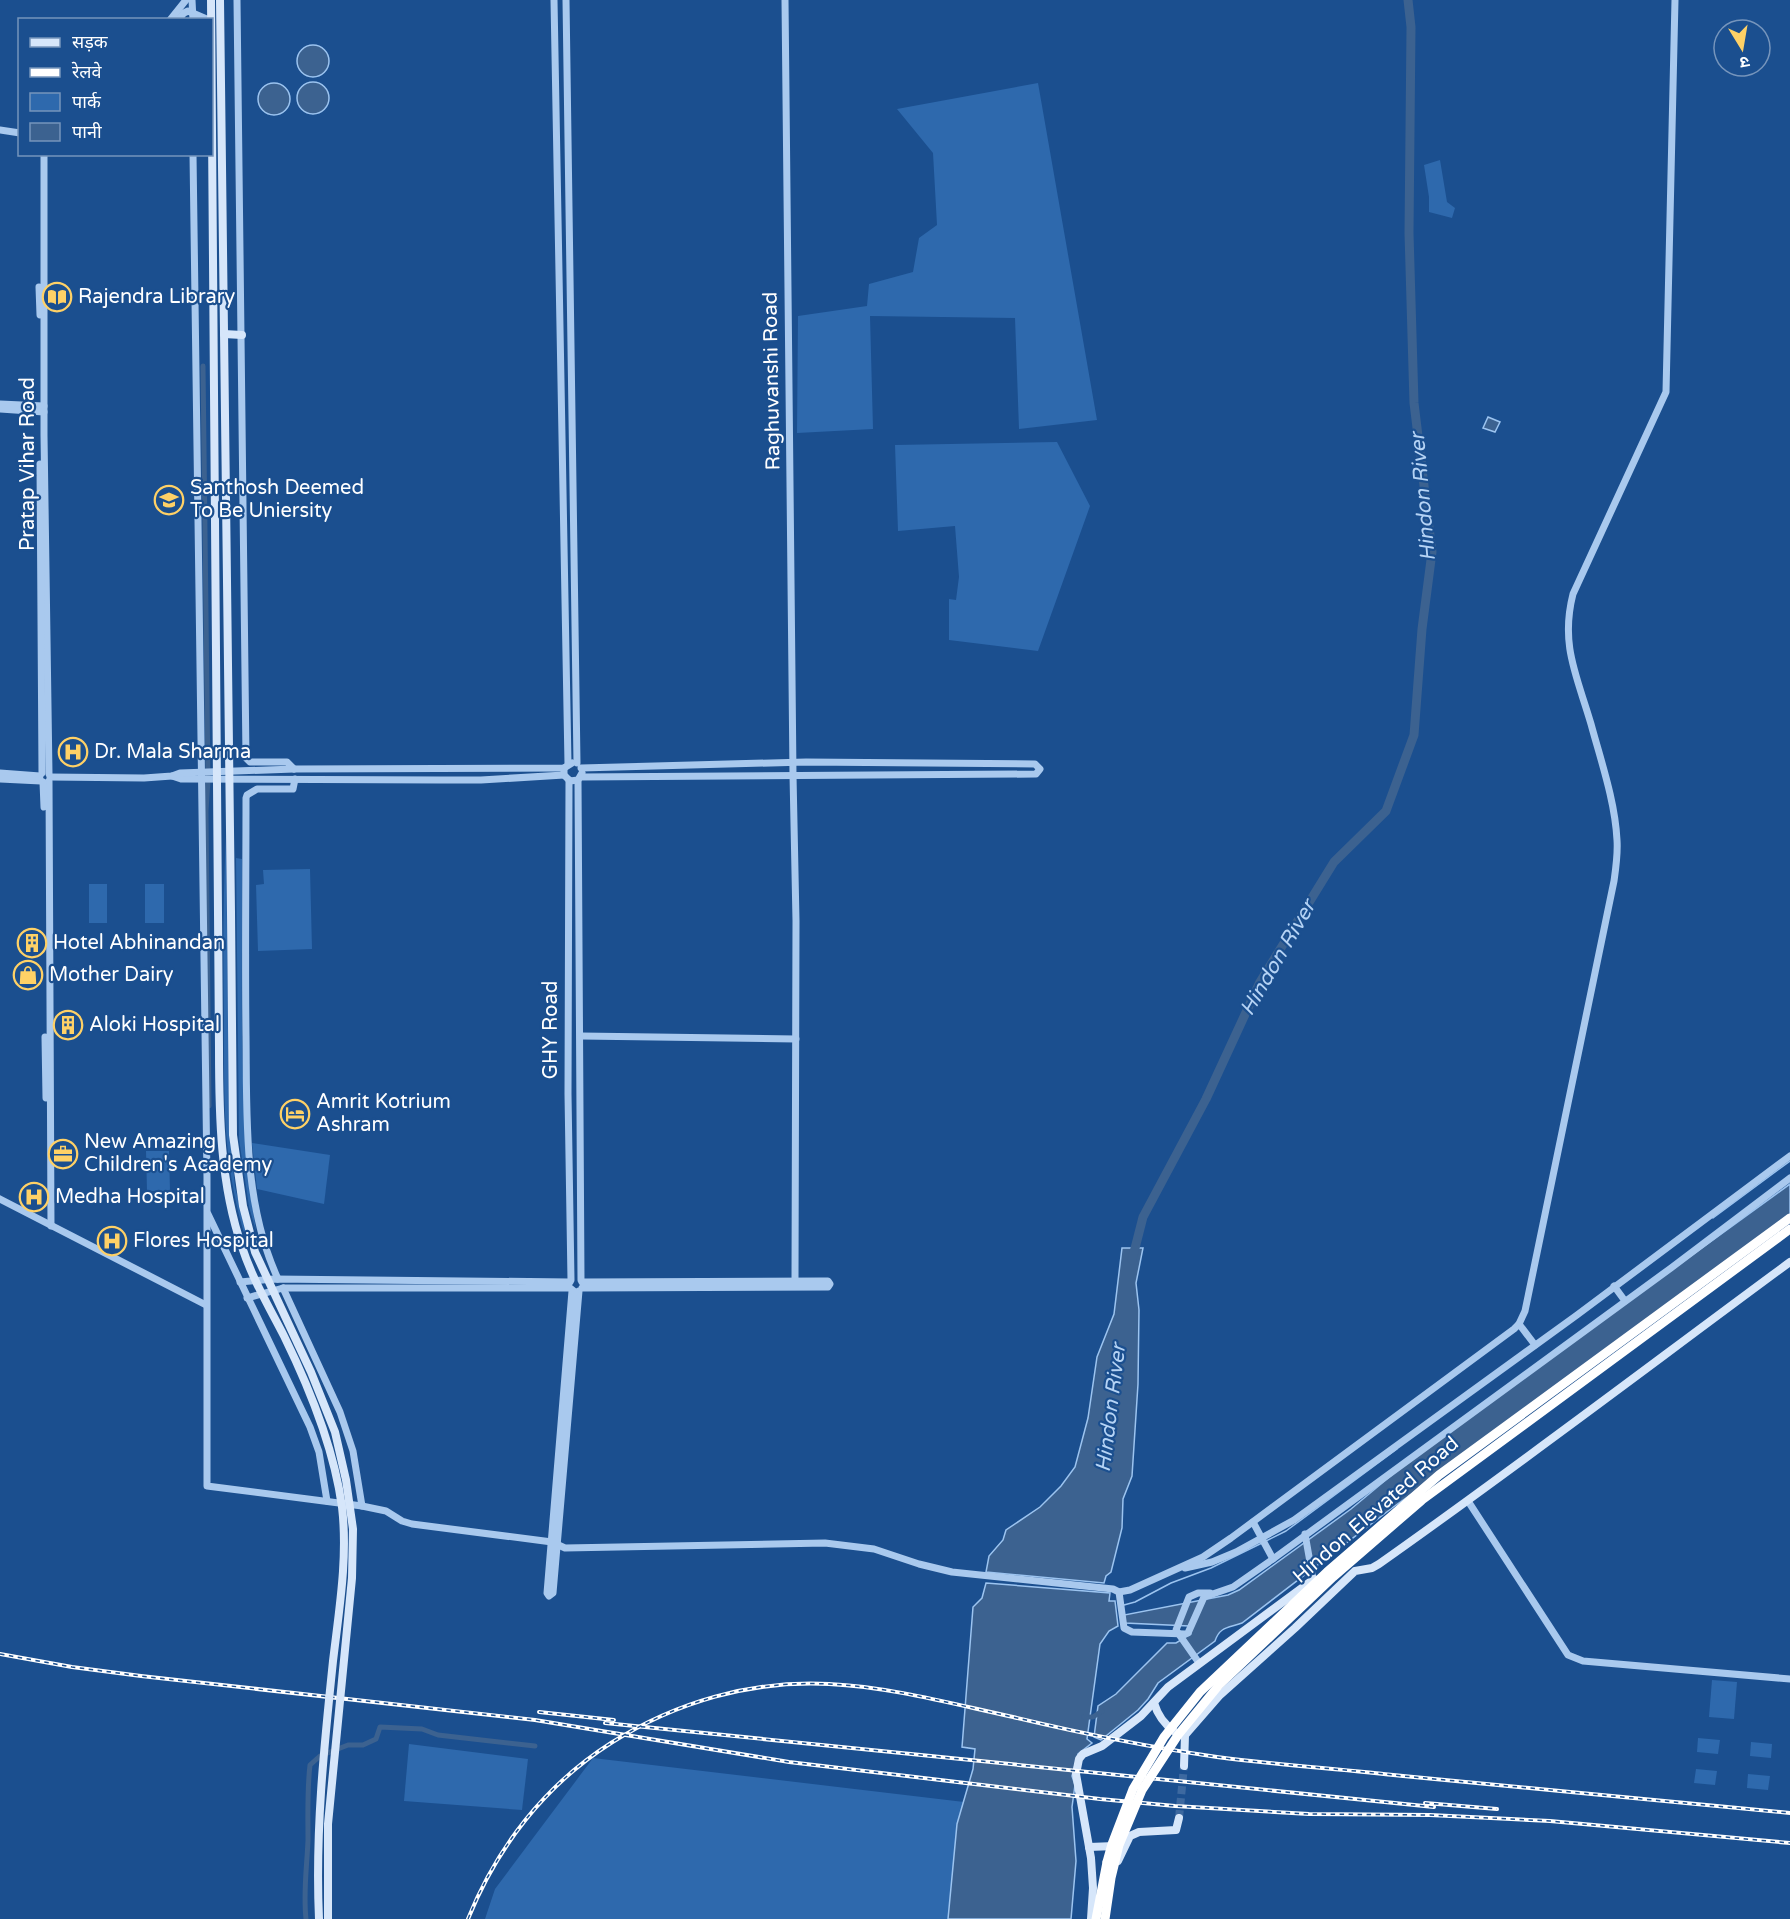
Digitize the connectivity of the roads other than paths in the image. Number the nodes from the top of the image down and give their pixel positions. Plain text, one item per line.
1 (186, 0) edge
2 (192, 0) edge
3 (211, 0) edge
4 (220, 0) edge
5 (237, 0) edge
6 (554, 0) edge
7 (566, 0) edge
8 (785, 0) edge
9 (1674, 0) edge
10 (193, 15) edge
11 (172, 18) edge
12 (180, 18) edge
13 (211, 18) edge
14 (0, 130) edge
15 (18, 133) edge
16 (42, 156) edge
17 (194, 156) edge
18 (211, 156) edge
19 (224, 334) junction
20 (242, 335) junction
21 (0, 404) edge
22 (0, 409) edge
23 (42, 409) junction
24 (793, 762) junction
25 (579, 766) junction
26 (294, 769) junction
27 (345, 769) junction
28 (566, 772) junction
29 (0, 774) edge
30 (230, 775) junction
31 (793, 775) junction
32 (209, 776) junction
33 (45, 778) junction
34 (0, 779) edge
35 (295, 779) junction
36 (345, 779) junction
37 (580, 779) junction
38 (580, 1036) junction
39 (796, 1039) junction
40 (1790, 1156) edge
41 (1790, 1178) edge
42 (0, 1199) edge
43 (206, 1210) junction
44 (1790, 1218) edge
45 (49, 1225) junction
46 (1790, 1229) edge
47 (1790, 1264) edge
48 (278, 1279) junction
49 (795, 1281) junction
50 (240, 1282) junction
51 (576, 1285) junction
52 (1615, 1287) junction
53 (283, 1288) junction
54 (247, 1298) junction
55 (1623, 1298) junction
56 (206, 1305) junction
57 (1519, 1324) junction
58 (1535, 1345) junction
59 (327, 1501) junction
60 (1468, 1501) junction
61 (362, 1506) junction
62 (1253, 1522) junction
63 (1306, 1537) junction
64 (1262, 1539) junction
65 (554, 1543) junction
66 (1272, 1556) junction
67 (1178, 1568) junction
68 (1355, 1571) junction
69 (1313, 1577) junction
70 (1213, 1593) junction
71 (1119, 1595) junction
72 (1271, 1612) junction
73 (1177, 1632) junction
74 (1290, 1633) junction
75 (1198, 1661) junction
76 (1790, 1679) edge
77 (1154, 1702) junction
78 (1185, 1735) junction
79 (1184, 1766) tunnel mouth
80 (1179, 1818) dead end
81 (1125, 1846) junction
82 (1089, 1847) junction
83 (319, 1919) edge
84 (328, 1919) edge
85 (1091, 1919) edge
86 (1096, 1919) edge
87 (1107, 1919) edge

1 - 11 street
2 - 10 street
3 - 13 main road
4 - 19 main road
5 - 20 street
6 - 28 street, GHY Road
7 - 25 street, GHY Road
8 - 24 street, Raghuvanshi Road
9 - 57 street
10 - 12 street
14 - 15 street
16 - 23 street, Pratap Vihar Road
17 - 32 street
18 - 32 main road
19 - 20 main road
19 - 30 main road
20 - 26 street
21 - 23 street
22 - 23 street
23 - 33 street, Pratap Vihar Road
24 - 25 street
24 - 31 street, Raghuvanshi Road
24 - 31 street
25 - 28 street
25 - 37 street, GHY Road
26 - 27 street
26 - 30 street
27 - 28 street
27 - 36 street
28 - 36 street
28 - 37 street
28 - 51 street, GHY Road
29 - 33 street
30 - 32 street
30 - 35 street
30 - 84 main road, bridge
31 - 37 street
31 - 39 street, Raghuvanshi Road
32 - 33 street
32 - 43 street
32 - 83 main road, bridge
33 - 34 street
33 - 45 street, Pratap Vihar Road
35 - 36 street
35 - 48 street
37 - 38 street, GHY Road
38 - 39 street
38 - 51 street, GHY Road
39 - 49 street, Raghuvanshi Road
40 - 52 street
41 - 55 street
42 - 45 street
43 - 50 street
43 - 56 street
44 - 86 highway, Hindon Elevated Road, bridge
45 - 56 street
46 - 87 highway, Hindon Elevated Road, bridge
47 - 60 main road
48 - 50 street
48 - 51 street
49 - 51 street
49 - 51 street
50 - 54 street
51 - 53 street
51 - 65 street
52 - 55 street
52 - 58 street
53 - 54 street
53 - 61 street
54 - 59 street
55 - 63 street
56 - 59 street
57 - 58 street
57 - 62 street
58 - 64 street
59 - 61 street
60 - 68 main road
60 - 76 street
61 - 65 street
62 - 64 street
62 - 67 street
63 - 66 street
63 - 69 street
64 - 66 street
64 - 67 street
65 - 65 street
65 - 71 street
66 - 70 street
67 - 71 street
68 - 69 main road
68 - 74 main road
69 - 72 main road
70 - 73 street
70 - 73 street
71 - 73 street
72 - 74 main road
72 - 75 main road
73 - 75 street
74 - 78 main road
75 - 77 main road
77 - 78 main road
77 - 82 main road
78 - 79 main road
80 - 81 main road
81 - 82 main road
81 - 87 main road
82 - 85 main road

